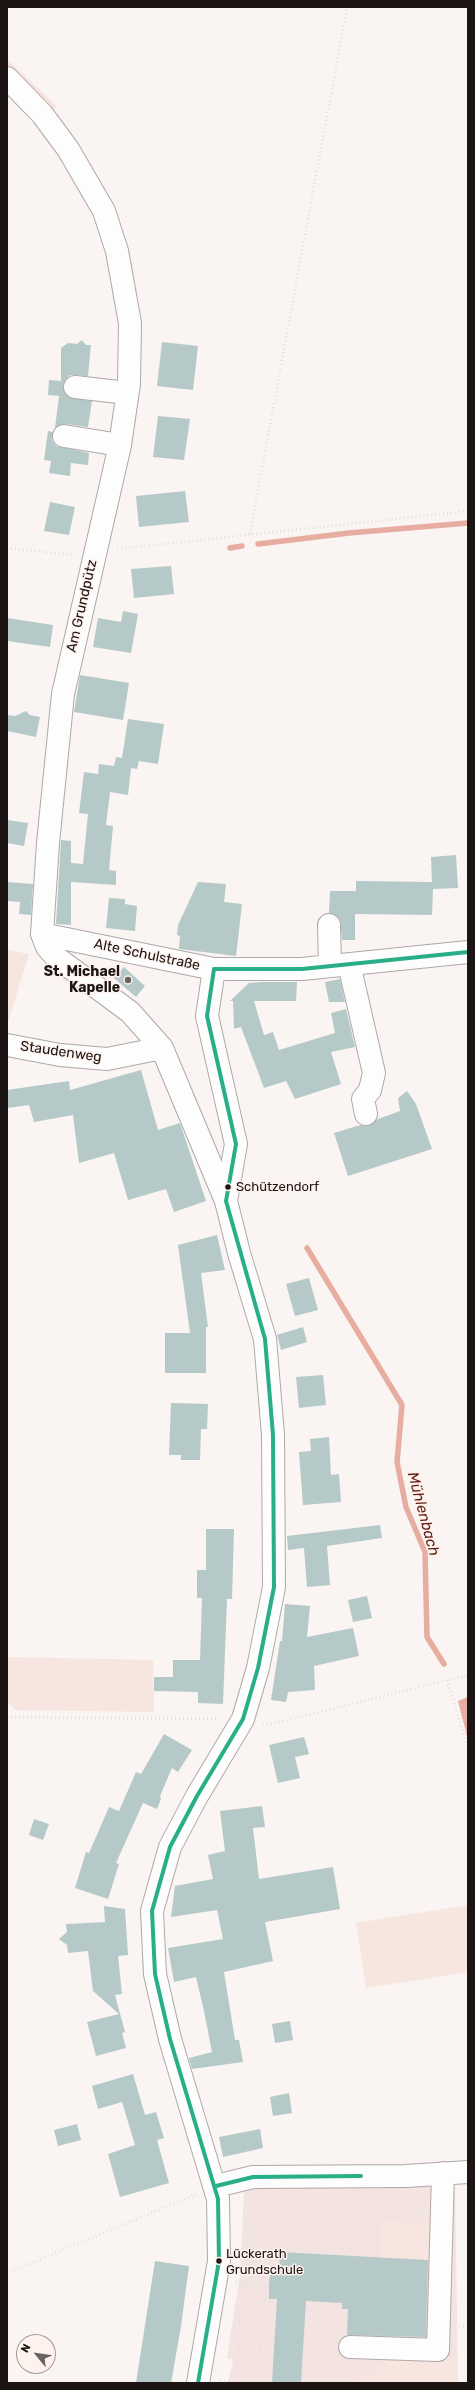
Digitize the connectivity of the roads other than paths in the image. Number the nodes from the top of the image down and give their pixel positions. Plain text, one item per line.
1 (7, 78) edge
2 (75, 387) dead end
3 (127, 393) junction
4 (64, 436) dead end
5 (120, 445) junction
6 (330, 925) dead end
7 (42, 934) junction
8 (468, 952) edge
9 (340, 965) junction
10 (214, 969) junction
11 (7, 1044) edge
12 (162, 1048) junction
13 (366, 1114) dead end
14 (226, 1201) junction
15 (468, 2172) edge
16 (443, 2173) junction
17 (216, 2186) junction
18 (350, 2347) dead end
19 (198, 2383) edge

1 - 3 street, Am Grundpütz
2 - 3 street
3 - 5 street, Am Grundpütz
4 - 5 street
5 - 7 street, Am Grundpütz
6 - 9 street
7 - 10 street, Alte Schulstraße
7 - 12 street
8 - 9 street, Alte Schulstraße
9 - 10 street, Alte Schulstraße
9 - 13 street
10 - 14 street
11 - 12 street, Staudenweg
12 - 14 street
14 - 17 street
15 - 16 street
16 - 17 street
16 - 18 street
17 - 19 street

